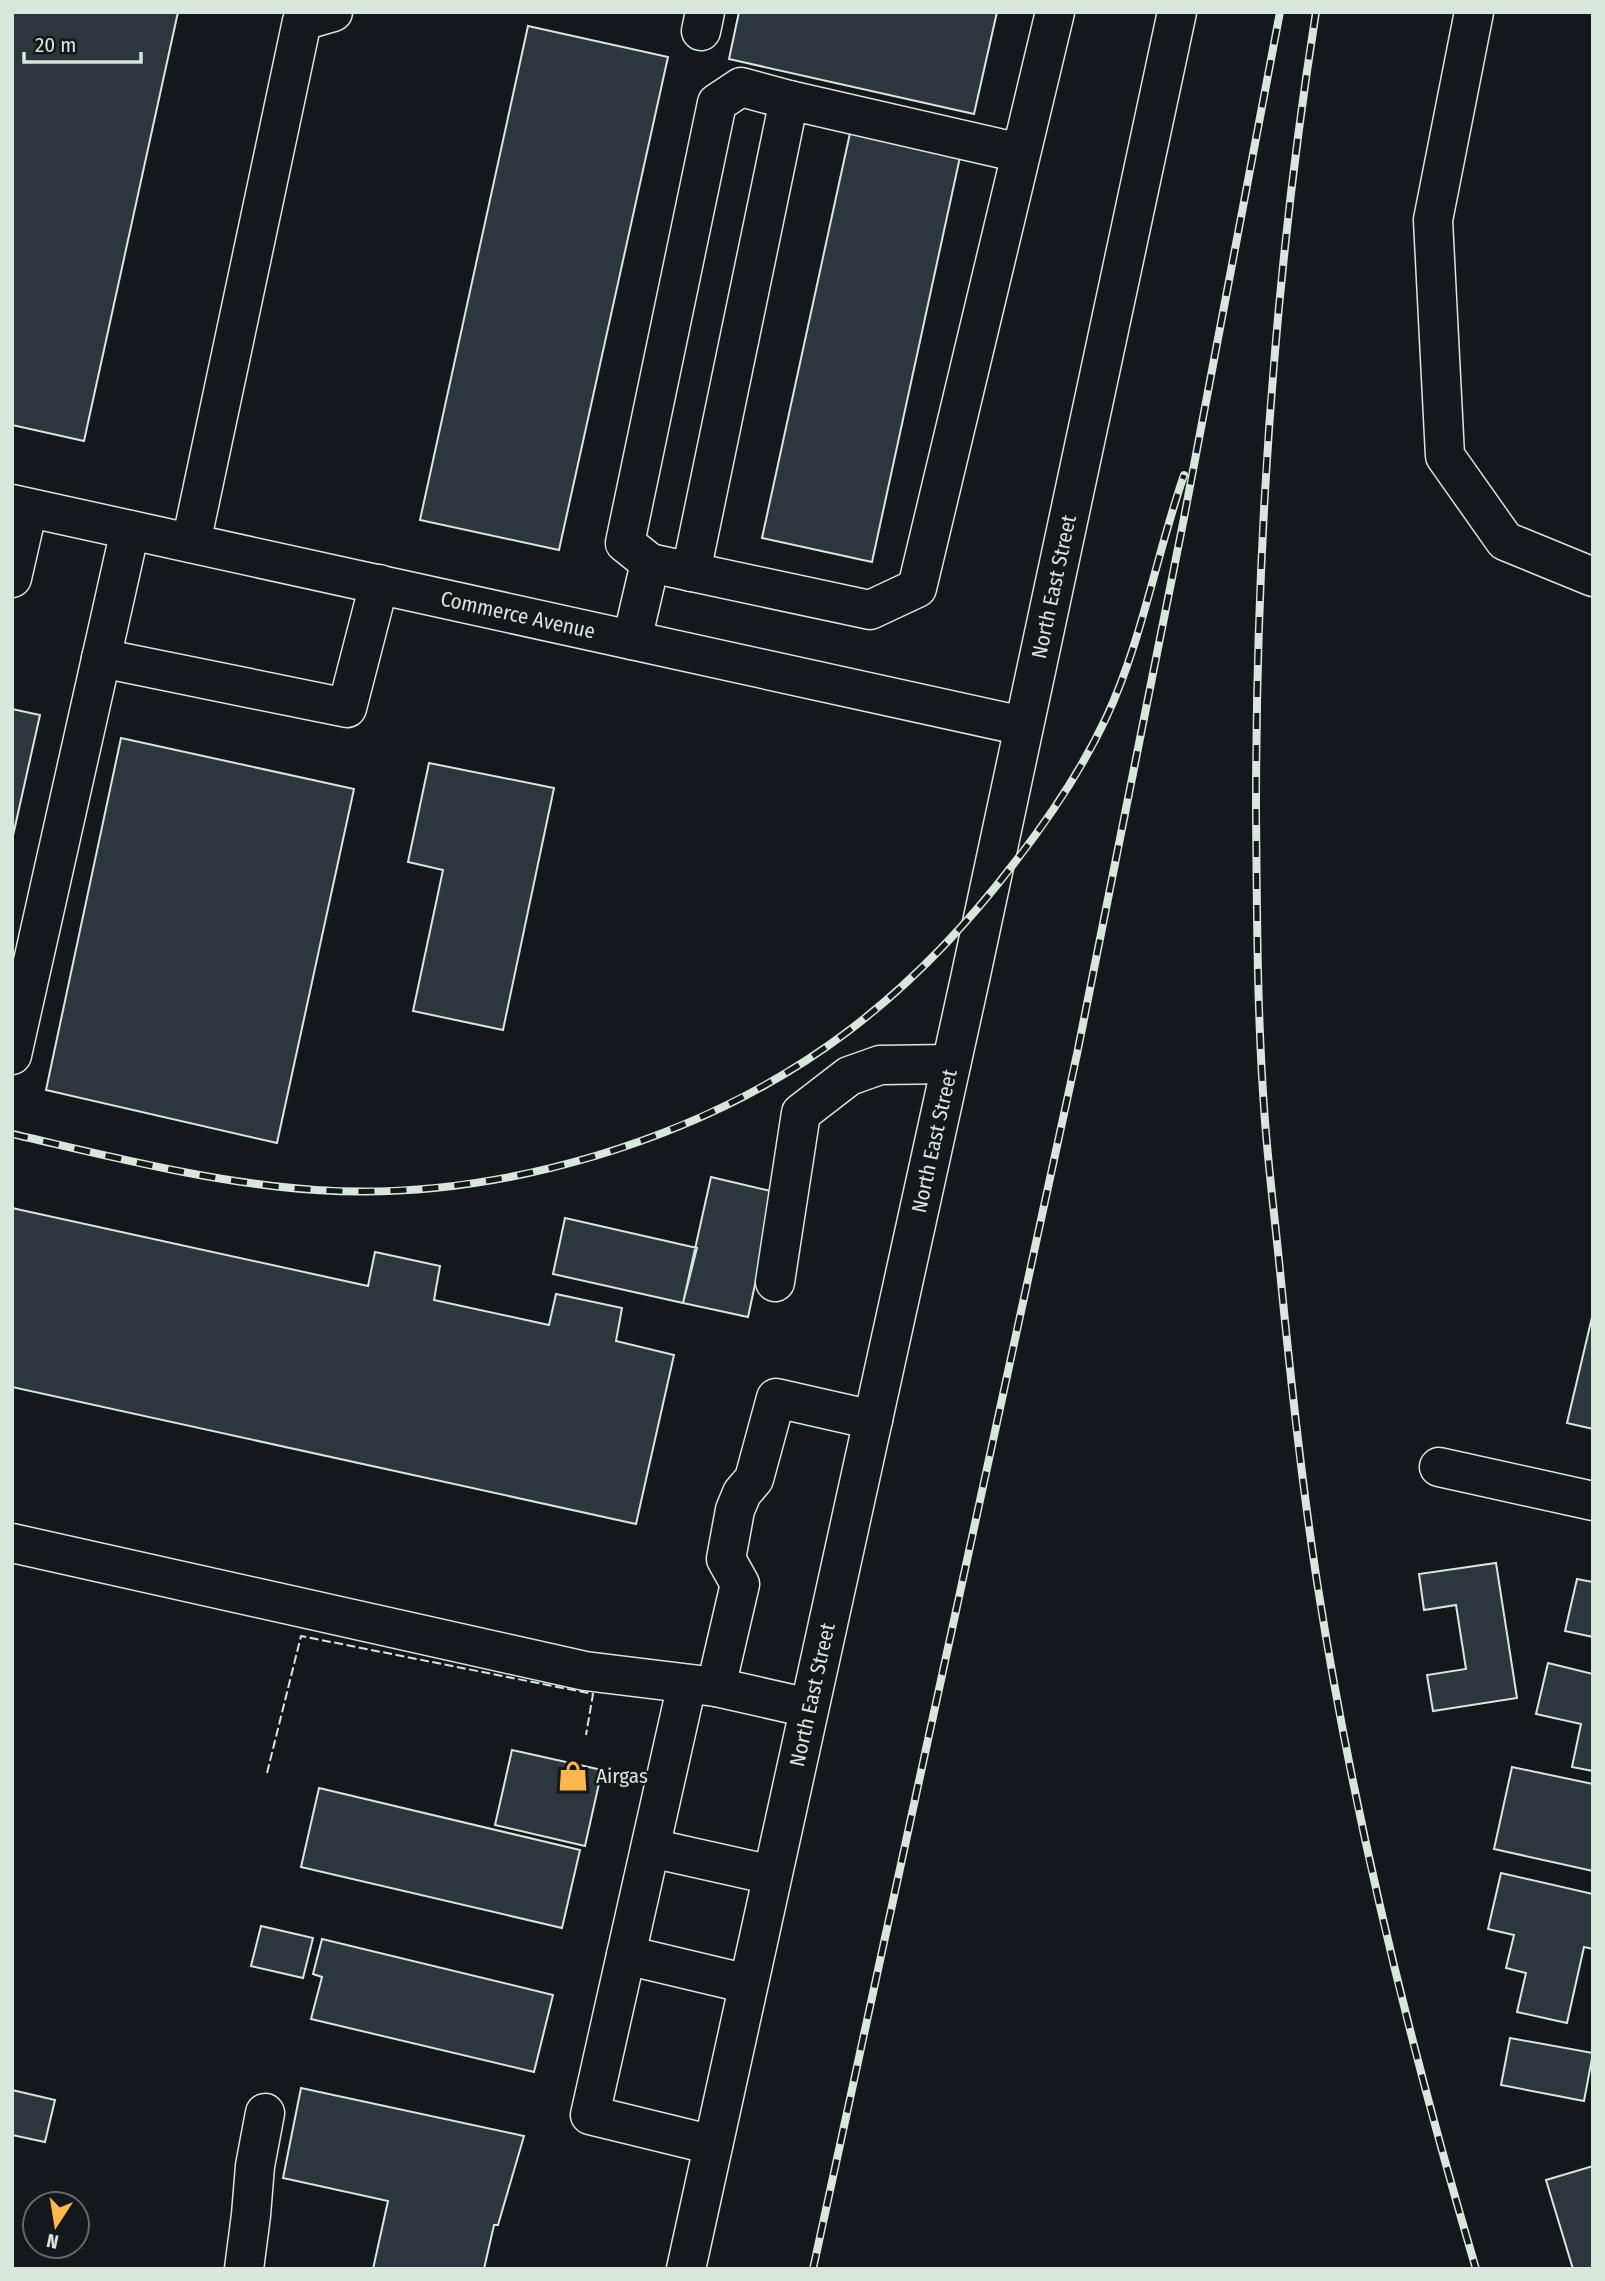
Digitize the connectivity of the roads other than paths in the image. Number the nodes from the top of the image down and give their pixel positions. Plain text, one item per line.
1 (333, 12) edge
2 (1055, 12) edge
3 (1177, 12) edge
4 (1475, 12) edge
5 (789, 100) junction
6 (1020, 153) junction
7 (20, 506) edge
8 (130, 530) junction
9 (191, 543) junction
10 (650, 563) junction
11 (691, 572) junction
12 (1593, 577) edge
13 (12, 578) edge
14 (379, 584) junction
15 (632, 640) junction
16 (101, 658) junction
17 (1023, 726) junction
18 (12, 1055) edge
19 (951, 1063) junction
20 (775, 1282) dead end
21 (873, 1420) junction
22 (1438, 1467) dead end
23 (1593, 1501) edge
24 (12, 1543) edge
25 (702, 1685) junction
26 (809, 1708) junction
27 (651, 1847) junction
28 (772, 1875) junction
29 (626, 1955) junction
30 (748, 1984) junction
31 (265, 2113) dead end
32 (713, 2145) junction
33 (244, 2269) edge
34 (686, 2269) edge

1 - 9 main road
2 - 6 main road
3 - 17 main road, North East Street
4 - 12 main road
5 - 6 main road
5 - 10 main road
5 - 11 main road
6 - 11 main road
7 - 8 main road, Commerce Avenue
7 - 13 main road
8 - 9 main road, Commerce Avenue
8 - 16 main road
9 - 14 main road, Commerce Avenue
10 - 11 main road
10 - 15 main road
14 - 15 main road, Commerce Avenue
14 - 16 main road
15 - 17 main road, Commerce Avenue
16 - 18 main road
17 - 19 main road, North East Street
19 - 20 main road
19 - 21 main road, North East Street
21 - 25 main road
21 - 26 main road, North East Street
22 - 23 main road
24 - 25 main road
25 - 26 main road
25 - 27 main road
26 - 28 main road, North East Street
27 - 28 main road
27 - 29 main road
28 - 30 main road, North East Street
29 - 30 main road
29 - 32 main road
30 - 32 main road, North East Street
31 - 33 main road
32 - 34 main road, North East Street

